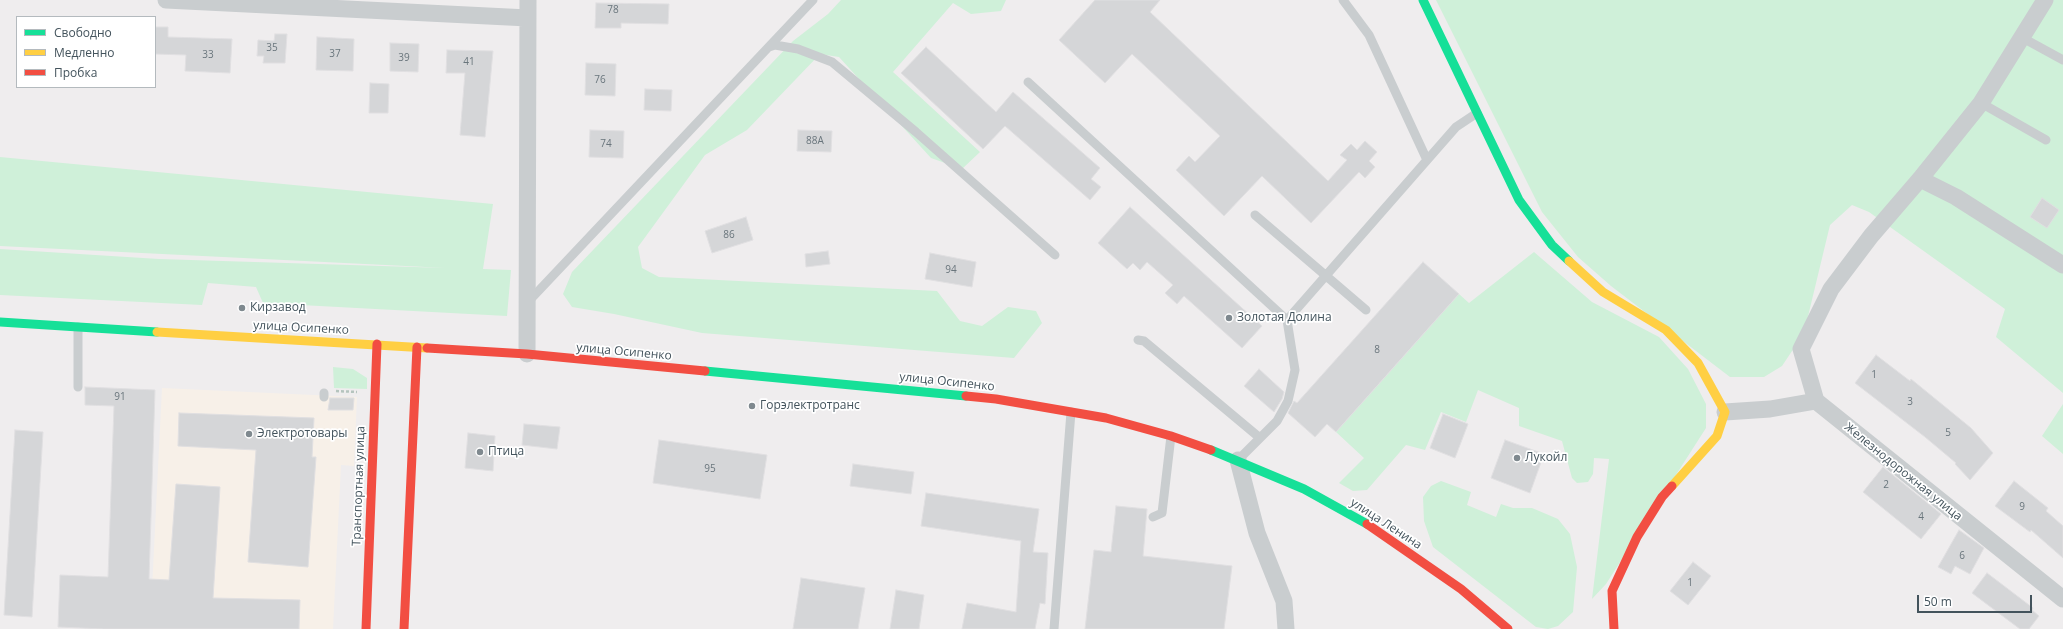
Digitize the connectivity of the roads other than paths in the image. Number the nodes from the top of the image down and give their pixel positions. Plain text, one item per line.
1 (166, 0) edge
2 (528, 0) edge
3 (813, 0) edge
4 (1343, 0) edge
5 (1423, 0) edge
6 (2045, 0) edge
7 (528, 18) junction
8 (2021, 37) junction
9 (770, 46) junction
10 (2063, 60) edge
11 (1028, 82) dead end
12 (1981, 103) junction
13 (1477, 112) junction
14 (2046, 140) dead end
15 (1427, 160) junction
16 (1920, 179) junction
17 (1255, 215) dead end
18 (1055, 255) dead end
19 (2063, 266) edge
20 (1326, 276) junction
21 (528, 302) junction
22 (1366, 310) dead end
23 (1287, 320) junction
24 (0, 322) edge
25 (78, 327) junction
26 (1138, 340) dead end
27 (377, 344) junction
28 (417, 347) junction
29 (527, 354) junction
30 (78, 387) dead end
31 (1816, 401) junction
32 (1071, 412) junction
33 (1725, 412) junction
34 (1171, 436) junction
35 (1260, 438) junction
36 (1238, 460) junction
37 (1153, 517) dead end
38 (2063, 599) edge
39 (366, 629) edge
40 (404, 629) edge
41 (1054, 629) edge
42 (1286, 629) edge
43 (1508, 629) edge
44 (1614, 629) edge

1 - 7 street
2 - 7 street
3 - 9 lane
4 - 15 lane
5 - 13 main road
6 - 8 street
7 - 21 street
8 - 10 lane
8 - 12 street
9 - 18 lane
9 - 21 lane
11 - 23 lane
12 - 14 lane
12 - 16 street
13 - 15 lane
13 - 33 main road
15 - 20 lane
16 - 19 street
16 - 31 street
17 - 20 lane
20 - 22 lane
20 - 23 lane
21 - 29 street
23 - 35 lane
24 - 25 main road, улица Осипенко
25 - 27 main road, улица Осипенко
25 - 30 lane
26 - 35 lane
27 - 28 main road, улица Осипенко
27 - 39 main road, Транспортная улица
28 - 29 main road, улица Осипенко
28 - 40 main road
29 - 32 main road, улица Осипенко
31 - 33 street
31 - 38 street, Железнодорожная улица
32 - 34 main road, улица Осипенко
32 - 41 lane
33 - 44 main road
34 - 36 main road, улица Осипенко
34 - 37 lane
35 - 36 lane
36 - 42 street
36 - 43 main road, улица Ленина

